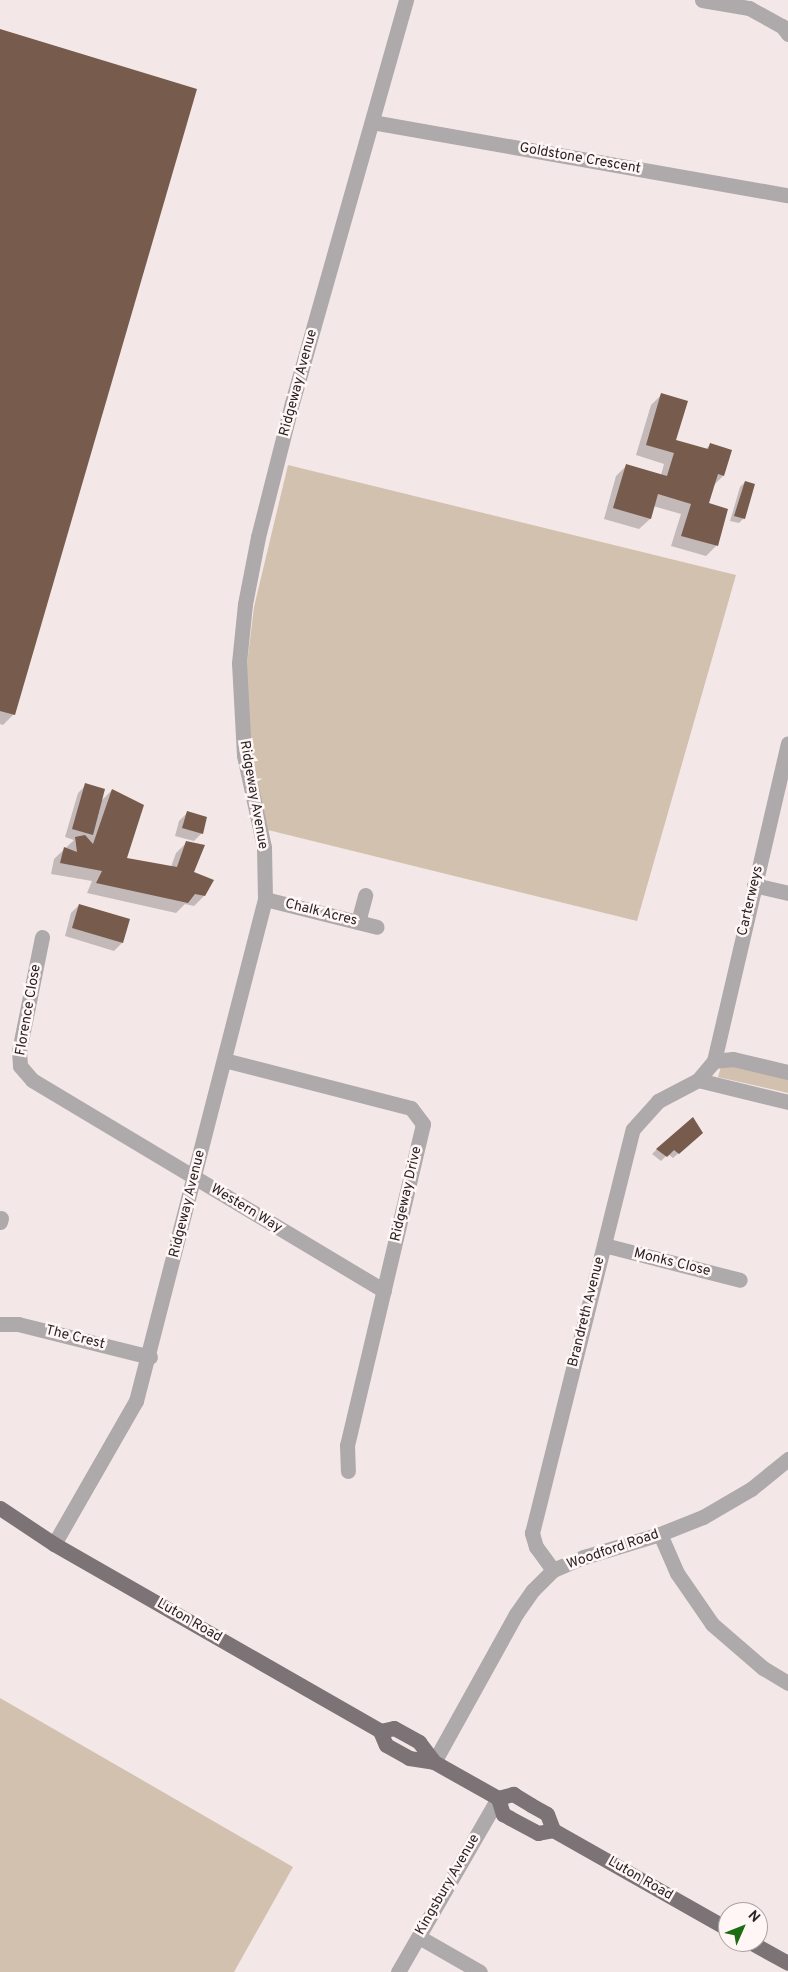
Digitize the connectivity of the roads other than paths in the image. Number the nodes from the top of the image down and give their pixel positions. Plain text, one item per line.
1 (406, 0) edge
2 (702, 0) edge
3 (788, 34) edge
4 (372, 122) junction
5 (788, 195) edge
6 (788, 743) edge
7 (754, 885) junction
8 (788, 893) edge
9 (365, 895) dead end
10 (265, 899) junction
11 (358, 922) junction
12 (377, 927) dead end
13 (42, 937) dead end
14 (224, 1060) junction
15 (714, 1060) junction
16 (788, 1072) edge
17 (32, 1080) joint
18 (698, 1080) junction
19 (788, 1102) edge
20 (195, 1179) junction
21 (604, 1245) junction
22 (740, 1280) dead end
23 (384, 1291) junction
24 (0, 1324) edge
25 (150, 1357) junction
26 (787, 1463) edge
27 (348, 1471) dead end
28 (0, 1508) edge
29 (660, 1534) junction
30 (54, 1544) junction
31 (553, 1570) junction
32 (788, 1683) edge
33 (434, 1762) junction
34 (498, 1798) junction
35 (553, 1830) junction
36 (718, 1923) edge
37 (419, 1937) junction
38 (767, 1952) edge
39 (788, 1964) edge
40 (398, 1972) edge
41 (480, 1972) edge

1 - 4 street, Ridgeway Avenue
2 - 3 street
4 - 5 street, Goldstone Crescent
4 - 10 street, Ridgeway Avenue
6 - 7 street, Carterweys
7 - 8 street
7 - 15 street, Carterweys
9 - 11 street
10 - 11 street, Chalk Acres
10 - 14 street, Ridgeway Avenue
11 - 12 street, Chalk Acres
13 - 17 street, Florence Close
14 - 20 street, Ridgeway Avenue
14 - 23 street, Ridgeway Drive
15 - 16 street
15 - 18 street
17 - 20 street, Western Way
18 - 19 street
18 - 21 street, Brandreth Avenue
20 - 23 street, Western Way
20 - 25 street, Ridgeway Avenue
21 - 22 street, Monks Close
21 - 31 street, Brandreth Avenue
23 - 27 street, Ridgeway Drive
24 - 25 street, The Crest
25 - 30 street, Ridgeway Avenue
26 - 29 street, Woodford Road
28 - 30 main road, Luton Road
29 - 31 street, Woodford Road
29 - 32 street
30 - 33 main road, Luton Road
31 - 33 street, Woodford Road
33 - 34 main road, Luton Road
34 - 35 main road, Luton Road
34 - 35 main road, Luton Road
34 - 37 street, Kingsbury Avenue
35 - 36 main road, Luton Road
37 - 40 street, Kingsbury Avenue
37 - 41 street
38 - 39 main road

